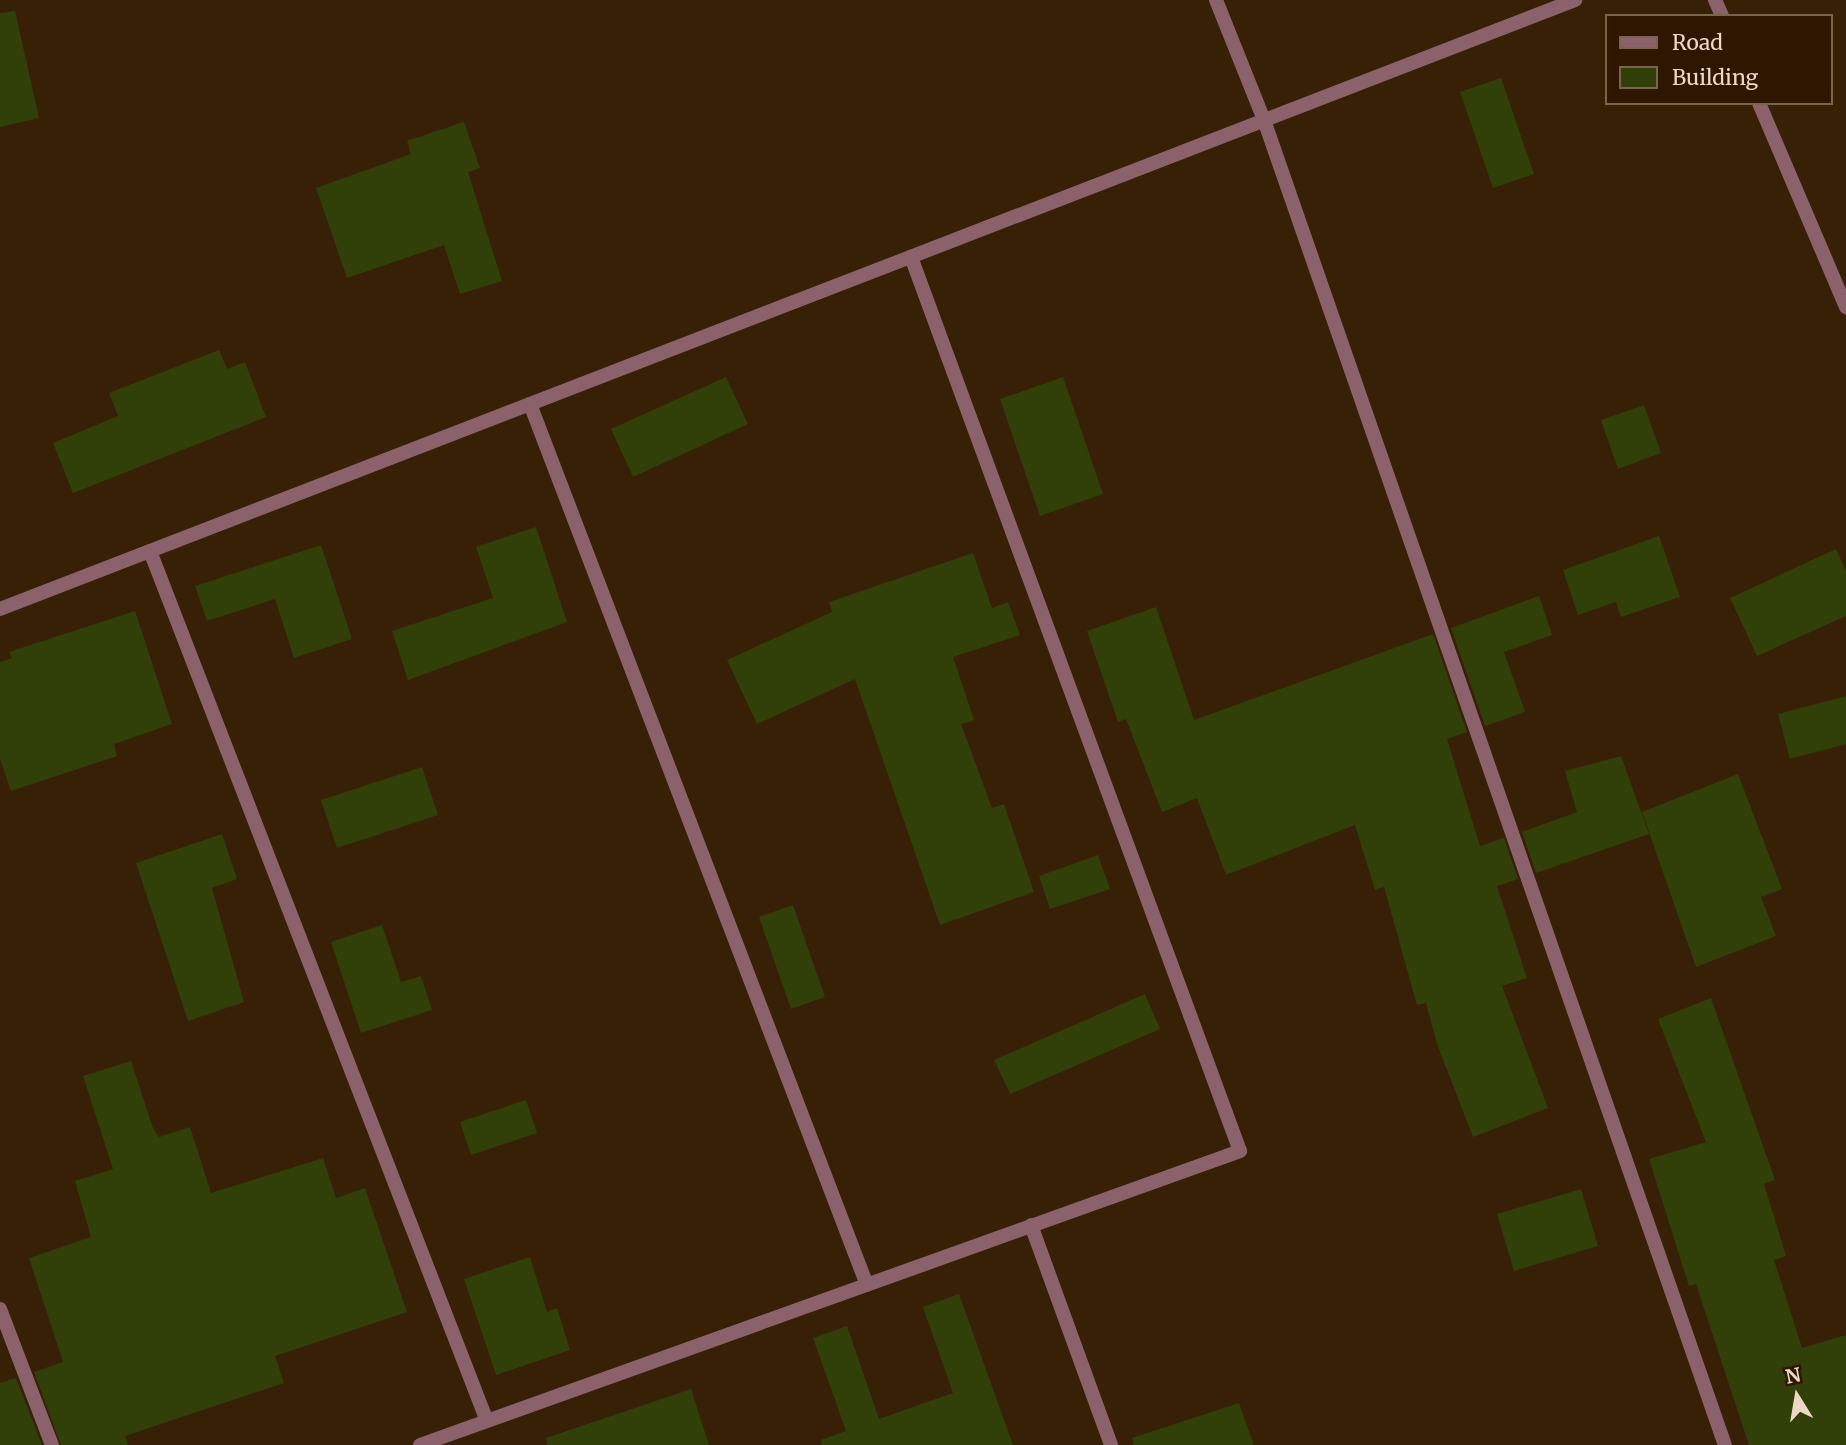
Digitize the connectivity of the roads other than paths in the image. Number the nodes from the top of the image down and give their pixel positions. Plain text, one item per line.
1 (1216, 0) edge
2 (1575, 0) edge
3 (1760, 105) edge
4 (1264, 120) junction
5 (911, 257) junction
6 (1846, 307) edge
7 (530, 404) junction
8 (150, 551) junction
9 (0, 609) edge
10 (1031, 1225) junction
11 (867, 1285) junction
12 (0, 1309) edge
13 (487, 1421) junction
14 (52, 1445) edge
15 (419, 1445) edge
16 (1111, 1445) edge
17 (1726, 1445) edge

1 - 4 street
2 - 4 street
3 - 6 street
4 - 5 street
4 - 17 street
5 - 7 street
5 - 10 street
7 - 8 street
7 - 11 street
8 - 9 street
8 - 13 street
10 - 11 street
10 - 16 street
11 - 13 street
12 - 14 street
13 - 15 street

